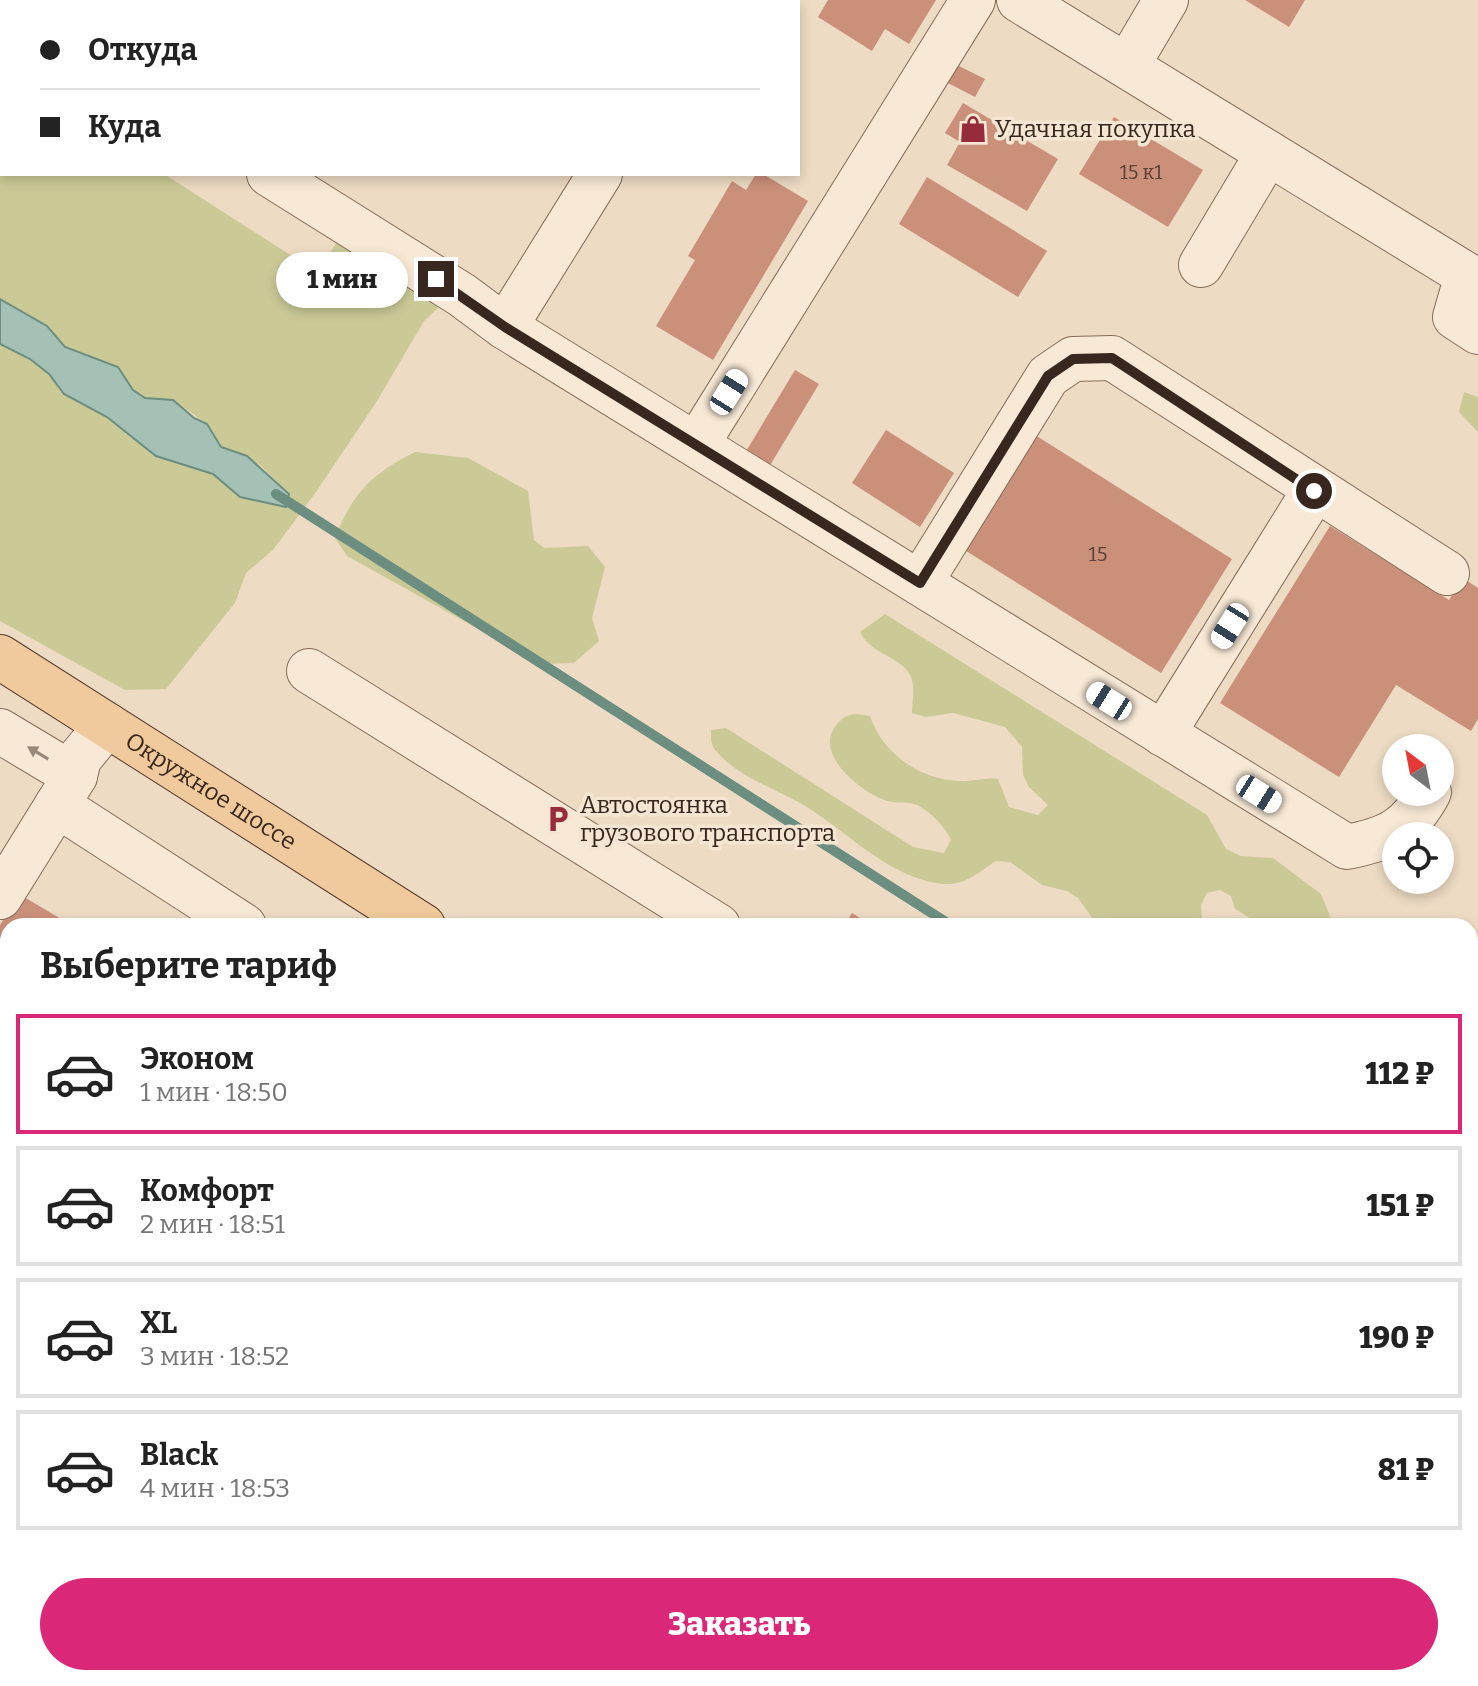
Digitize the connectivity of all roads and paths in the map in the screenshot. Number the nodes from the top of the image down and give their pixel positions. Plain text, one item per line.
1 (973, 0) edge
2 (1019, 0) edge
3 (1166, 0) edge
4 (1127, 66) junction
5 (1268, 153) junction
6 (272, 176) edge
7 (594, 176) edge
8 (1201, 265) dead end
9 (505, 327) junction
10 (1478, 332) edge
11 (697, 444) junction
12 (1314, 491) junction
13 (1447, 573) dead end
14 (920, 583) junction
15 (0, 657) edge
16 (309, 671) dead end
17 (107, 725) junction
18 (0, 731) edge
19 (1163, 734) junction
20 (66, 790) junction
21 (1422, 806) edge
22 (15, 840) edge
23 (0, 897) edge
24 (234, 918) edge
25 (410, 918) edge
26 (705, 918) edge

1 - 11 street
2 - 4 street
3 - 4 street
4 - 5 street
5 - 8 street
5 - 10 street
6 - 9 street
7 - 9 street
9 - 11 street
11 - 14 street
12 - 13 street
12 - 14 street
12 - 19 street
14 - 19 street
15 - 17 main road, Окружное шоссе
16 - 26 street
17 - 20 street
17 - 25 main road, Окружное шоссе
20 -> 18 street
19 - 21 street
20 - 22 street
20 - 24 street
22 - 23 street

